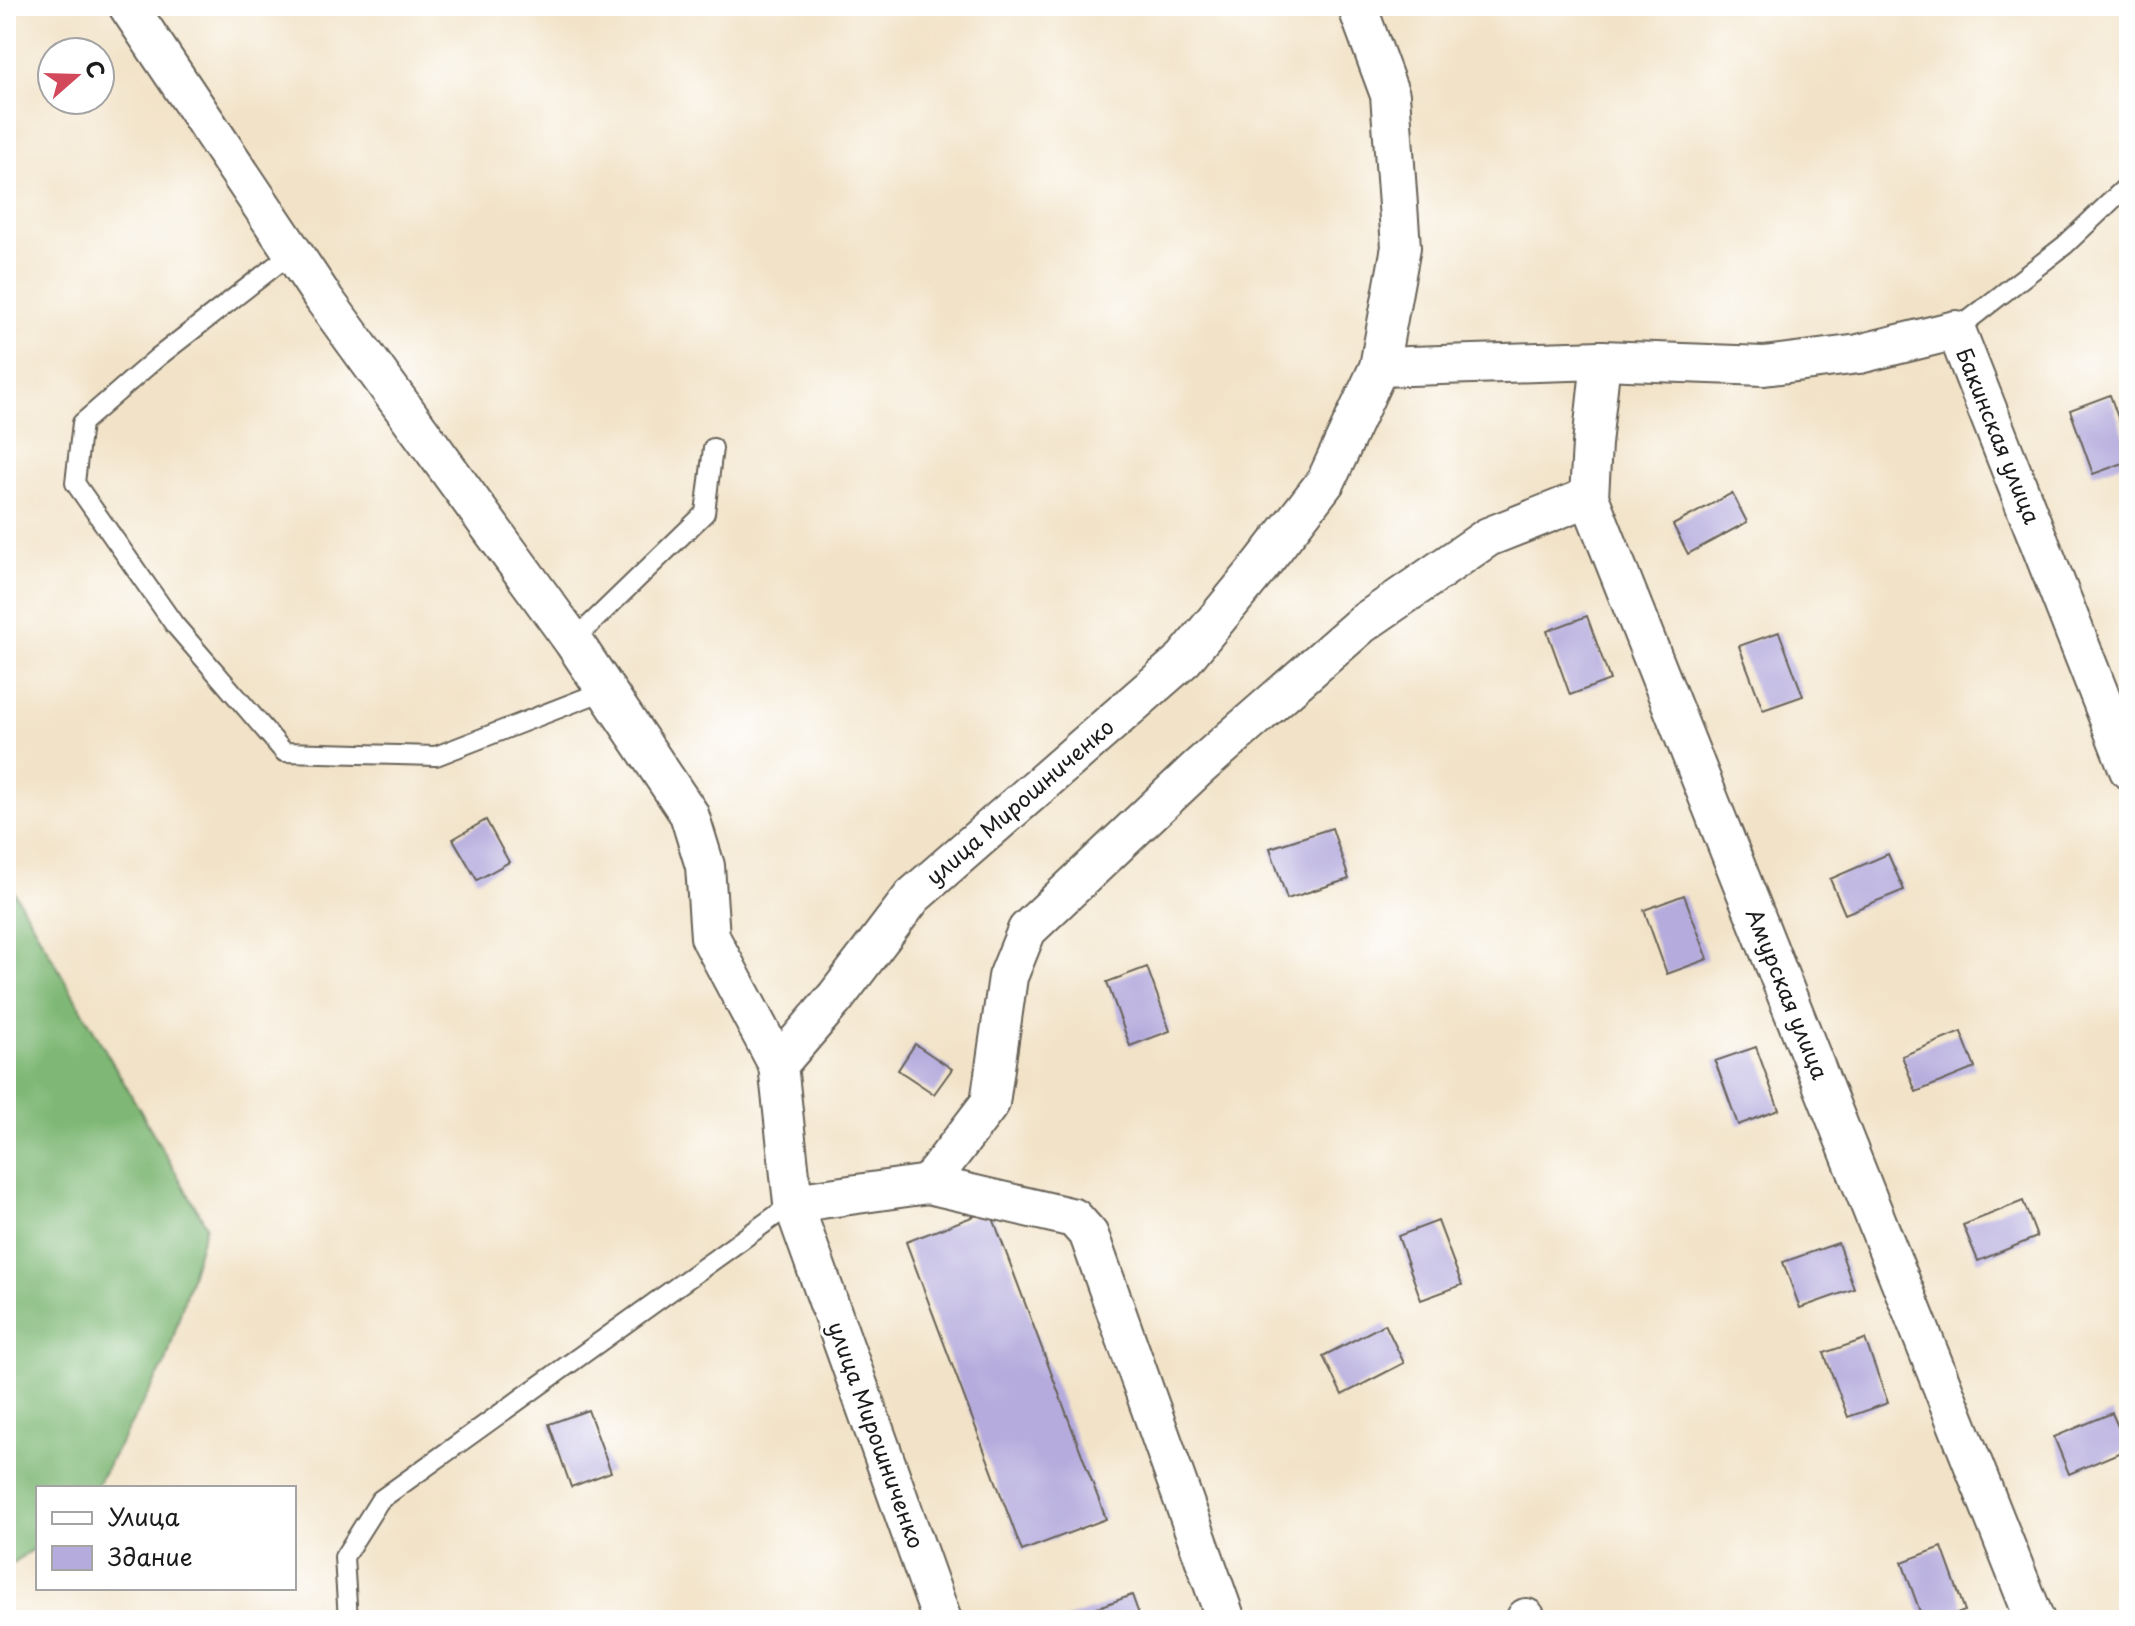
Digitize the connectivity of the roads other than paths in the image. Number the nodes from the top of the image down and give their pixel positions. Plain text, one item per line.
1 (128, 6) edge
2 (1357, 6) edge
3 (2129, 184) edge
4 (293, 252) junction
5 (1956, 330) junction
6 (1601, 360) junction
7 (1379, 367) junction
8 (713, 448) dead end
9 (1589, 497) junction
10 (573, 641) junction
11 (606, 690) junction
12 (2129, 770) edge
13 (778, 1065) junction
14 (928, 1184) junction
15 (793, 1203) junction
16 (348, 1620) edge
17 (942, 1620) edge
18 (1226, 1620) edge
19 (2035, 1620) edge

1 - 4 street
2 - 7 street, улица Мирошниченко
3 - 5 lane
4 - 10 street
4 - 11 lane
5 - 6 street, Бакинская улица
5 - 12 street, Бакинская улица
6 - 7 street, Бакинская улица
6 - 9 street, Амурская улица
7 - 13 street, улица Мирошниченко
8 - 10 lane
9 - 14 street
9 - 19 street, Амурская улица
10 - 11 street
11 - 13 street
13 - 15 street, улица Мирошниченко
14 - 15 street
14 - 18 street
15 - 16 lane
15 - 17 street, улица Мирошниченко

